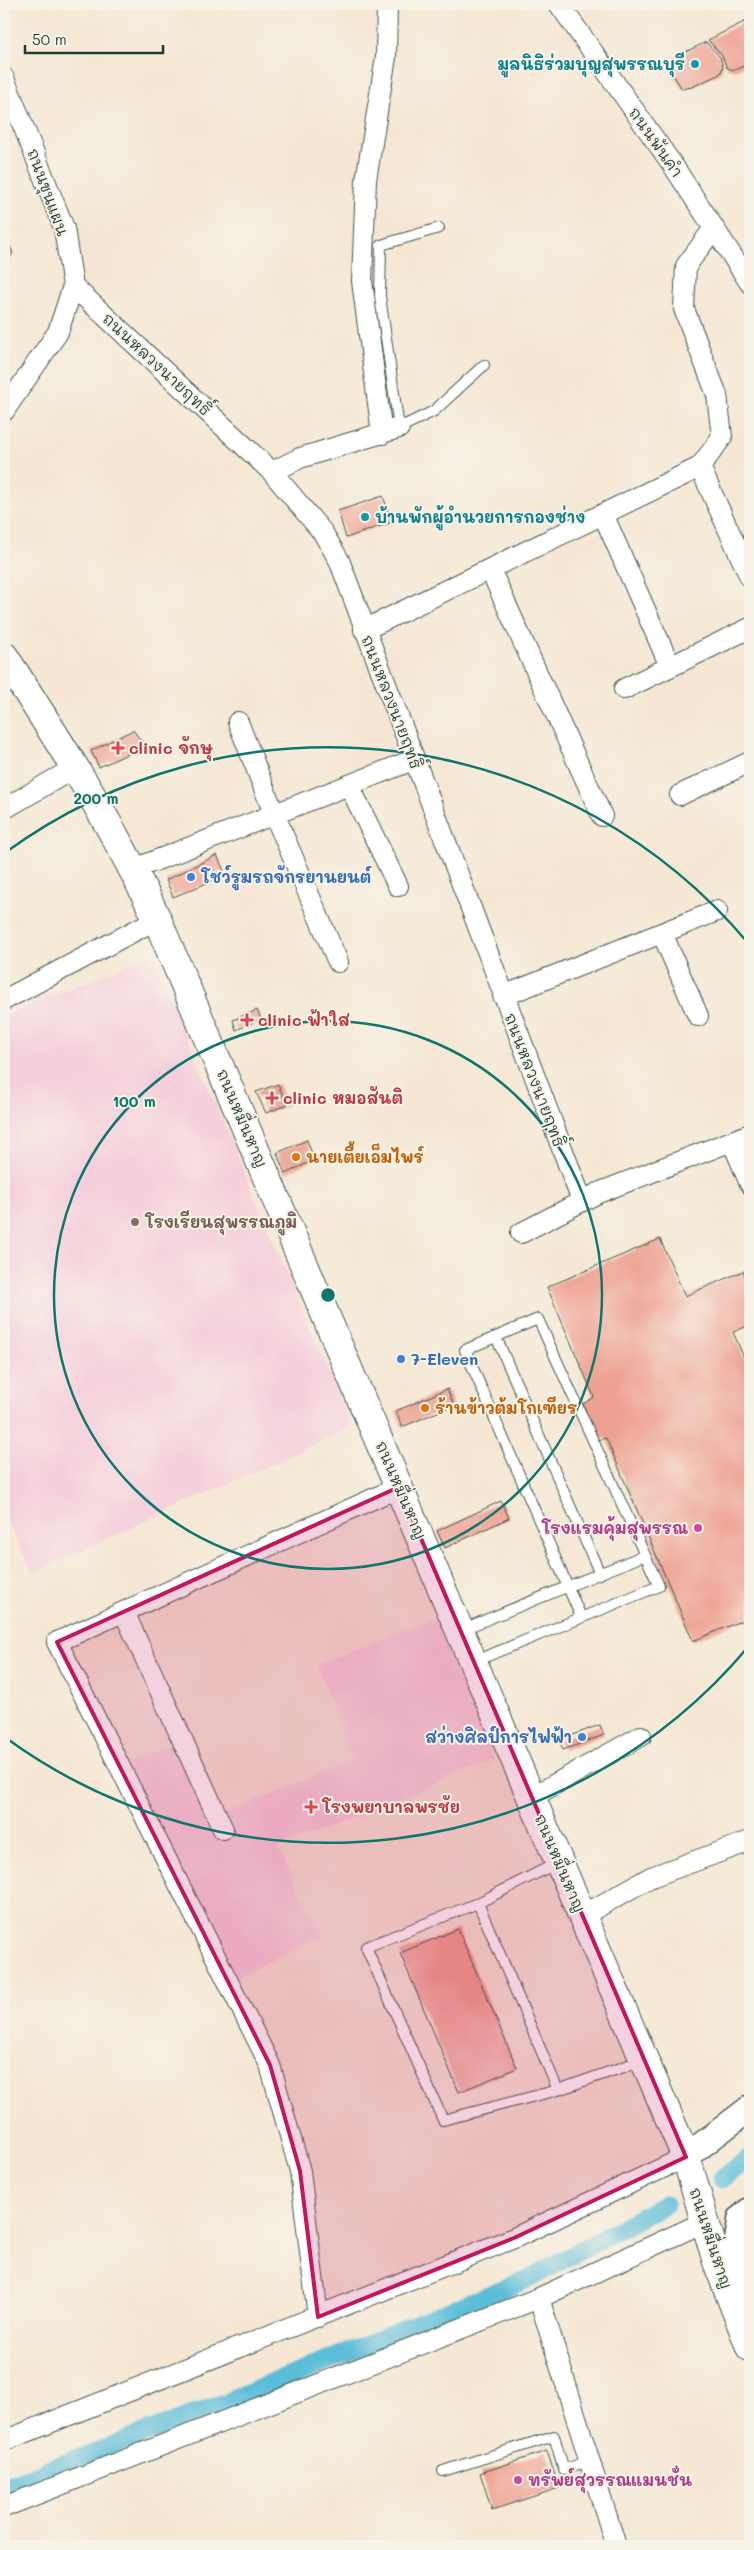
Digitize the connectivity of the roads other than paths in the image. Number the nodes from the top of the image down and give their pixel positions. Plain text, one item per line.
1 (386, 4) edge
2 (558, 4) edge
3 (4, 78) edge
4 (439, 228) dead end
5 (714, 228) junction
6 (750, 283) edge
7 (73, 286) junction
8 (484, 365) dead end
9 (4, 411) edge
10 (390, 431) junction
11 (700, 467) junction
12 (272, 472) junction
13 (603, 514) junction
14 (490, 569) junction
15 (750, 577) edge
16 (750, 628) edge
17 (364, 630) junction
18 (4, 656) edge
19 (670, 666) junction
20 (624, 689) dead end
21 (238, 722) dead end
22 (413, 760) junction
23 (750, 762) edge
24 (76, 767) junction
25 (349, 785) junction
26 (680, 795) dead end
27 (4, 809) edge
28 (275, 816) junction
29 (602, 816) dead end
30 (134, 869) junction
31 (398, 886) dead end
32 (717, 911) dead end
33 (157, 919) junction
34 (662, 933) junction
35 (338, 962) dead end
36 (503, 996) junction
37 (4, 1000) edge
38 (698, 1016) dead end
39 (741, 1137) edge
40 (750, 1184) edge
41 (582, 1201) junction
42 (521, 1233) dead end
43 (496, 1337) junction
44 (399, 1487) junction
45 (645, 1555) junction
46 (600, 1574) junction
47 (568, 1587) junction
48 (124, 1612) junction
49 (581, 1617) junction
50 (460, 1630) junction
51 (472, 1662) junction
52 (641, 1736) dead end
53 (532, 1797) junction
54 (223, 1829) dead end
55 (750, 1841) edge
56 (560, 1862) junction
57 (478, 1903) junction
58 (582, 1916) junction
59 (644, 2060) junction
60 (558, 2090) junction
61 (750, 2108) edge
62 (686, 2157) junction
63 (750, 2210) edge
64 (704, 2222) junction
65 (735, 2256) joint
66 (750, 2294) edge
67 (539, 2298) junction
68 (318, 2318) junction
69 (750, 2347) edge
70 (4, 2441) edge
71 (590, 2460) junction
72 (443, 2471) dead end
73 (4, 2507) edge
74 (616, 2546) edge

1 - 10 street
2 - 5 street, ถนนพันคำ
3 - 7 street, ถนนขุนแผน
4 - 10 lane
5 - 6 street, ถนนพันคำ
5 - 11 street
7 - 9 street, ถนนขุนแผน
7 - 12 street, ถนนหลวงนายฤทธิ์
8 - 10 lane
10 - 12 street
11 - 13 street
11 - 15 street
12 - 17 street, ถนนหลวงนายฤทธิ์
13 - 14 street
13 - 19 street
14 - 17 street
14 - 29 street
16 - 19 street
17 - 22 street, ถนนหลวงนายฤทธิ์
18 - 24 main road, ถนนหมื่นหาญ
19 - 20 street
21 - 28 street
22 - 25 street
22 - 36 street, ถนนหลวงนายฤทธิ์
23 - 26 street
24 - 27 street
24 - 30 main road, ถนนหมื่นหาญ
25 - 28 street
25 - 31 street
28 - 30 street
28 - 35 street
30 - 33 main road, ถนนหมื่นหาญ
32 - 34 street
33 - 37 street
33 - 44 main road, ถนนหมื่นหาญ
34 - 36 street
34 - 38 street
36 - 41 street, ถนนหลวงนายฤทธิ์
39 - 40 street
39 - 41 street
41 - 42 street
43 - 45 lane
43 - 46 lane
43 - 47 lane
44 - 48 street
44 - 50 main road, ถนนหมื่นหาญ
45 - 46 lane
45 - 49 lane
46 - 47 lane
47 - 49 lane
47 - 50 lane
48 - 54 street
48 - 68 street
49 - 51 lane
50 - 51 main road, ถนนหมื่นหาญ
51 - 53 main road, ถนนหมื่นหาญ
52 - 53 street
53 - 56 main road, ถนนหมื่นหาญ
55 - 58 street
56 - 57 lane
56 - 58 main road, ถนนหมื่นหาญ
57 - 60 lane
57 - 60 lane
58 - 59 main road, ถนนหมื่นหาญ
59 - 60 lane
59 - 62 main road, ถนนหมื่นหาญ
61 - 62 street
62 - 64 main road, ถนนหมื่นหาญ
62 - 68 street
63 - 65 street
64 - 67 street
64 - 69 main road, ถนนหมื่นหาญ
65 - 66 main road, ถนนหมื่นหาญ
67 - 71 street
67 - 73 street
68 - 70 street
71 - 72 lane
71 - 74 street

